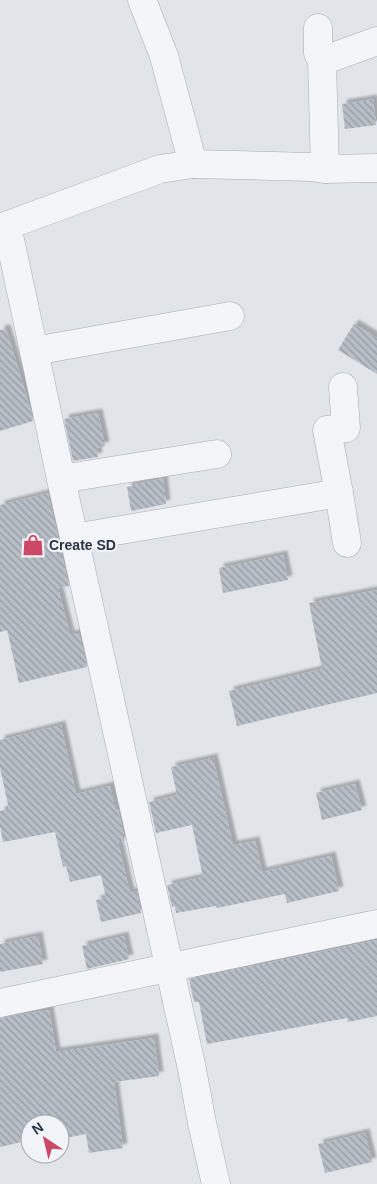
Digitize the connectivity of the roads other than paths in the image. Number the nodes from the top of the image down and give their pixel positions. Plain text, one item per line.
1 (142, 0) edge
2 (318, 28) dead end
3 (377, 41) edge
4 (322, 61) junction
5 (193, 164) junction
6 (377, 168) edge
7 (325, 169) junction
8 (3, 227) edge
9 (230, 316) dead end
10 (34, 351) junction
11 (343, 387) dead end
12 (217, 454) dead end
13 (60, 479) junction
14 (339, 493) junction
15 (74, 538) junction
16 (347, 543) dead end
17 (377, 924) edge
18 (169, 968) junction
19 (0, 1003) edge
20 (216, 1184) edge

1 - 5 street
2 - 4 street
3 - 4 street
4 - 7 street
5 - 7 street
5 - 8 street
6 - 7 street
8 - 10 street
9 - 10 street
10 - 13 street
11 - 14 street
12 - 13 street
13 - 15 street
14 - 15 street
14 - 16 street
15 - 18 street
17 - 18 street
18 - 19 street
18 - 20 street

